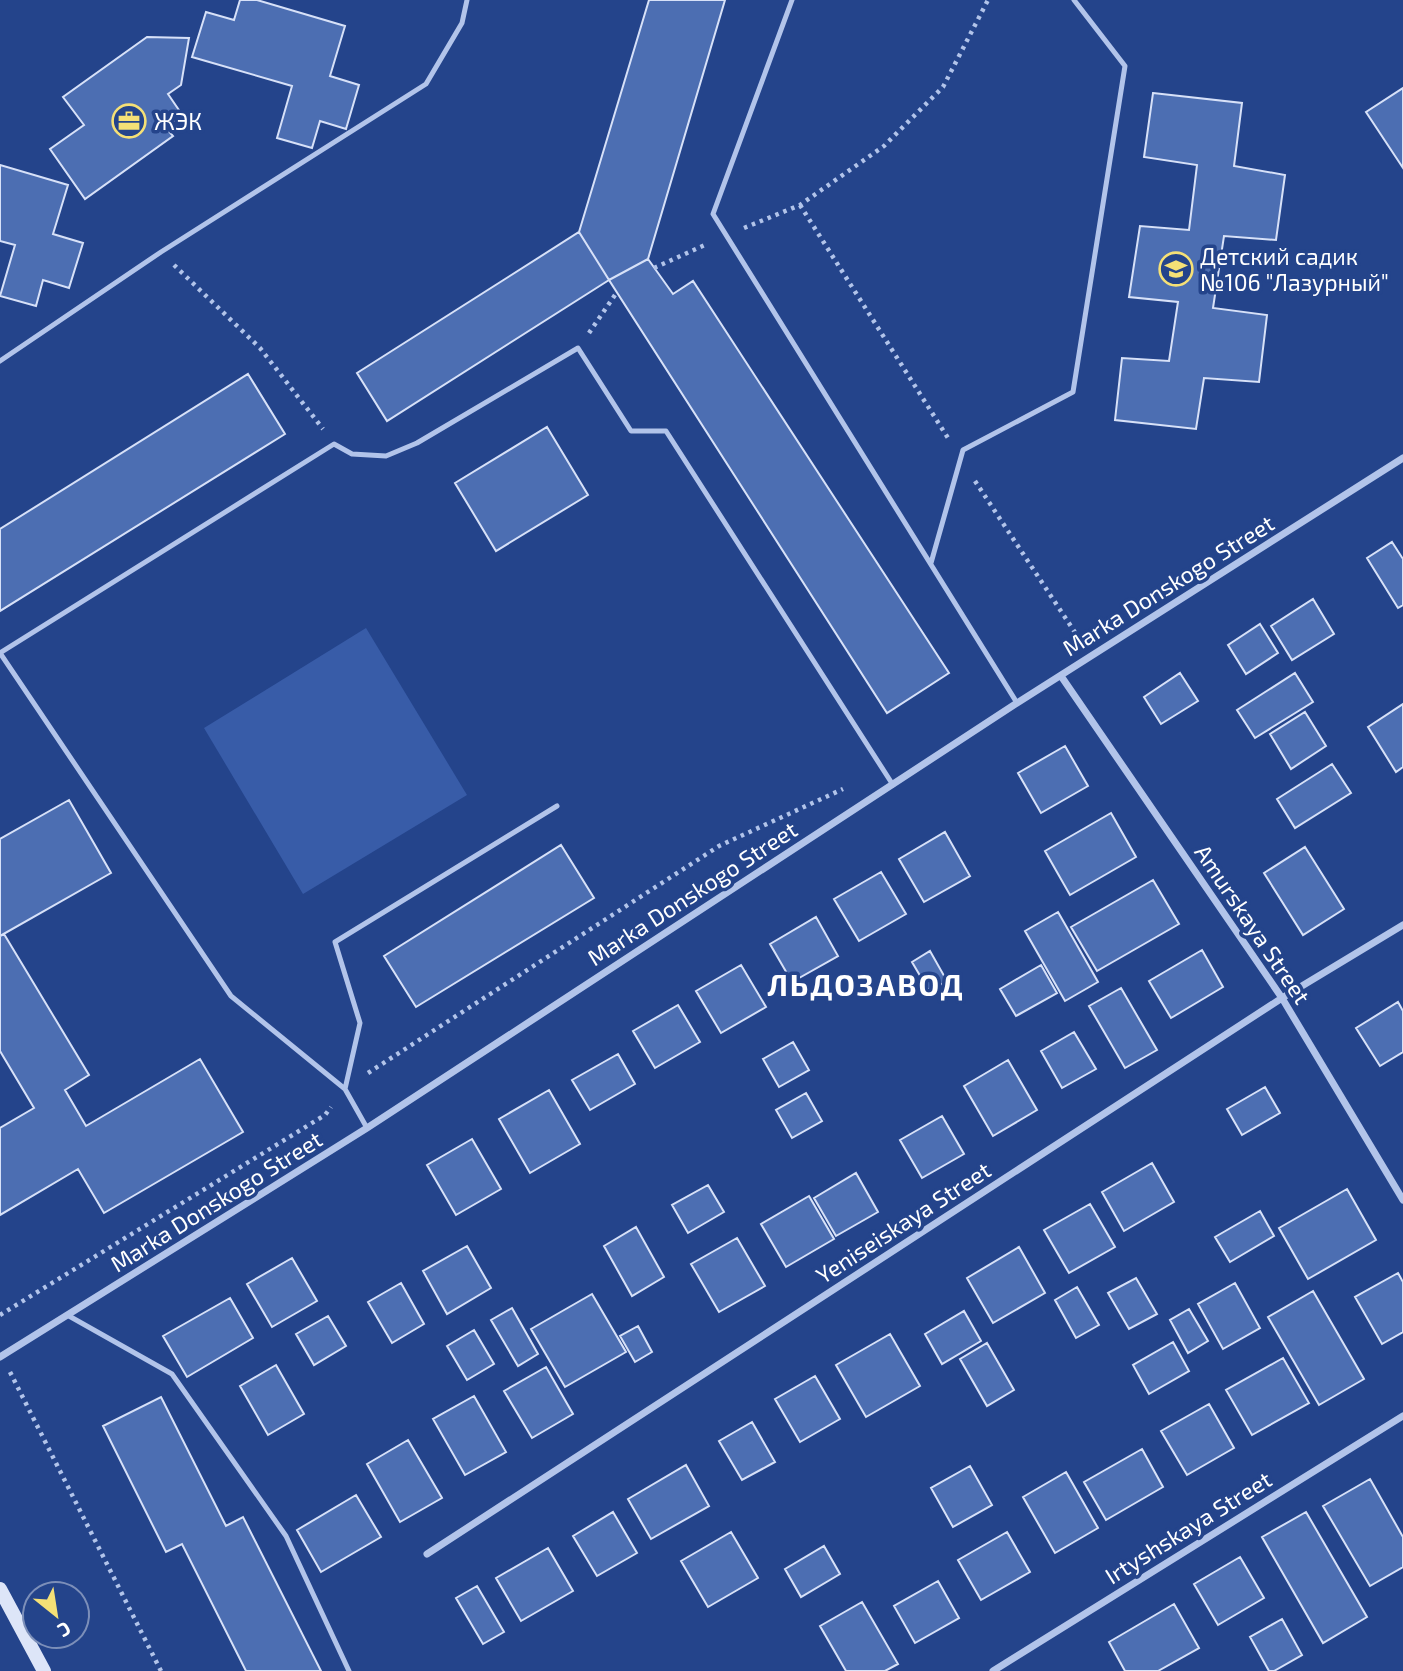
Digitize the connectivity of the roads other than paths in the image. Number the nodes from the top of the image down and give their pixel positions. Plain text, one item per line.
1 (467, 0) edge
2 (792, 0) edge
3 (1074, 0) edge
4 (0, 361) edge
5 (1403, 458) edge
6 (931, 563) junction
7 (0, 653) edge
8 (1062, 676) junction
9 (1017, 703) junction
10 (893, 785) junction
11 (556, 806) dead end
12 (1403, 925) edge
13 (1282, 998) junction
14 (345, 1089) junction
15 (367, 1128) junction
16 (1403, 1200) edge
17 (69, 1316) junction
18 (1, 1357) edge
19 (1403, 1416) edge
20 (427, 1554) dead end
21 (0, 1589) edge
22 (44, 1671) edge
23 (349, 1671) edge
24 (993, 1671) edge

1 - 4 lane
2 - 6 lane
3 - 6 lane
5 - 8 street, Marka Donskogo Street
6 - 9 lane
7 - 10 lane
7 - 14 lane
8 - 9 street, Marka Donskogo Street
8 - 13 street, Amurskaya Street
9 - 10 street, Marka Donskogo Street
10 - 15 street, Marka Donskogo Street
11 - 14 lane
12 - 13 street, Yeniseiskaya Street
13 - 16 street, Amurskaya Street
13 - 20 street, Yeniseiskaya Street
14 - 15 lane
15 - 17 street, Marka Donskogo Street
17 - 18 street, Marka Donskogo Street
17 - 23 lane
19 - 24 street, Irtyshskaya Street
21 - 22 main road

